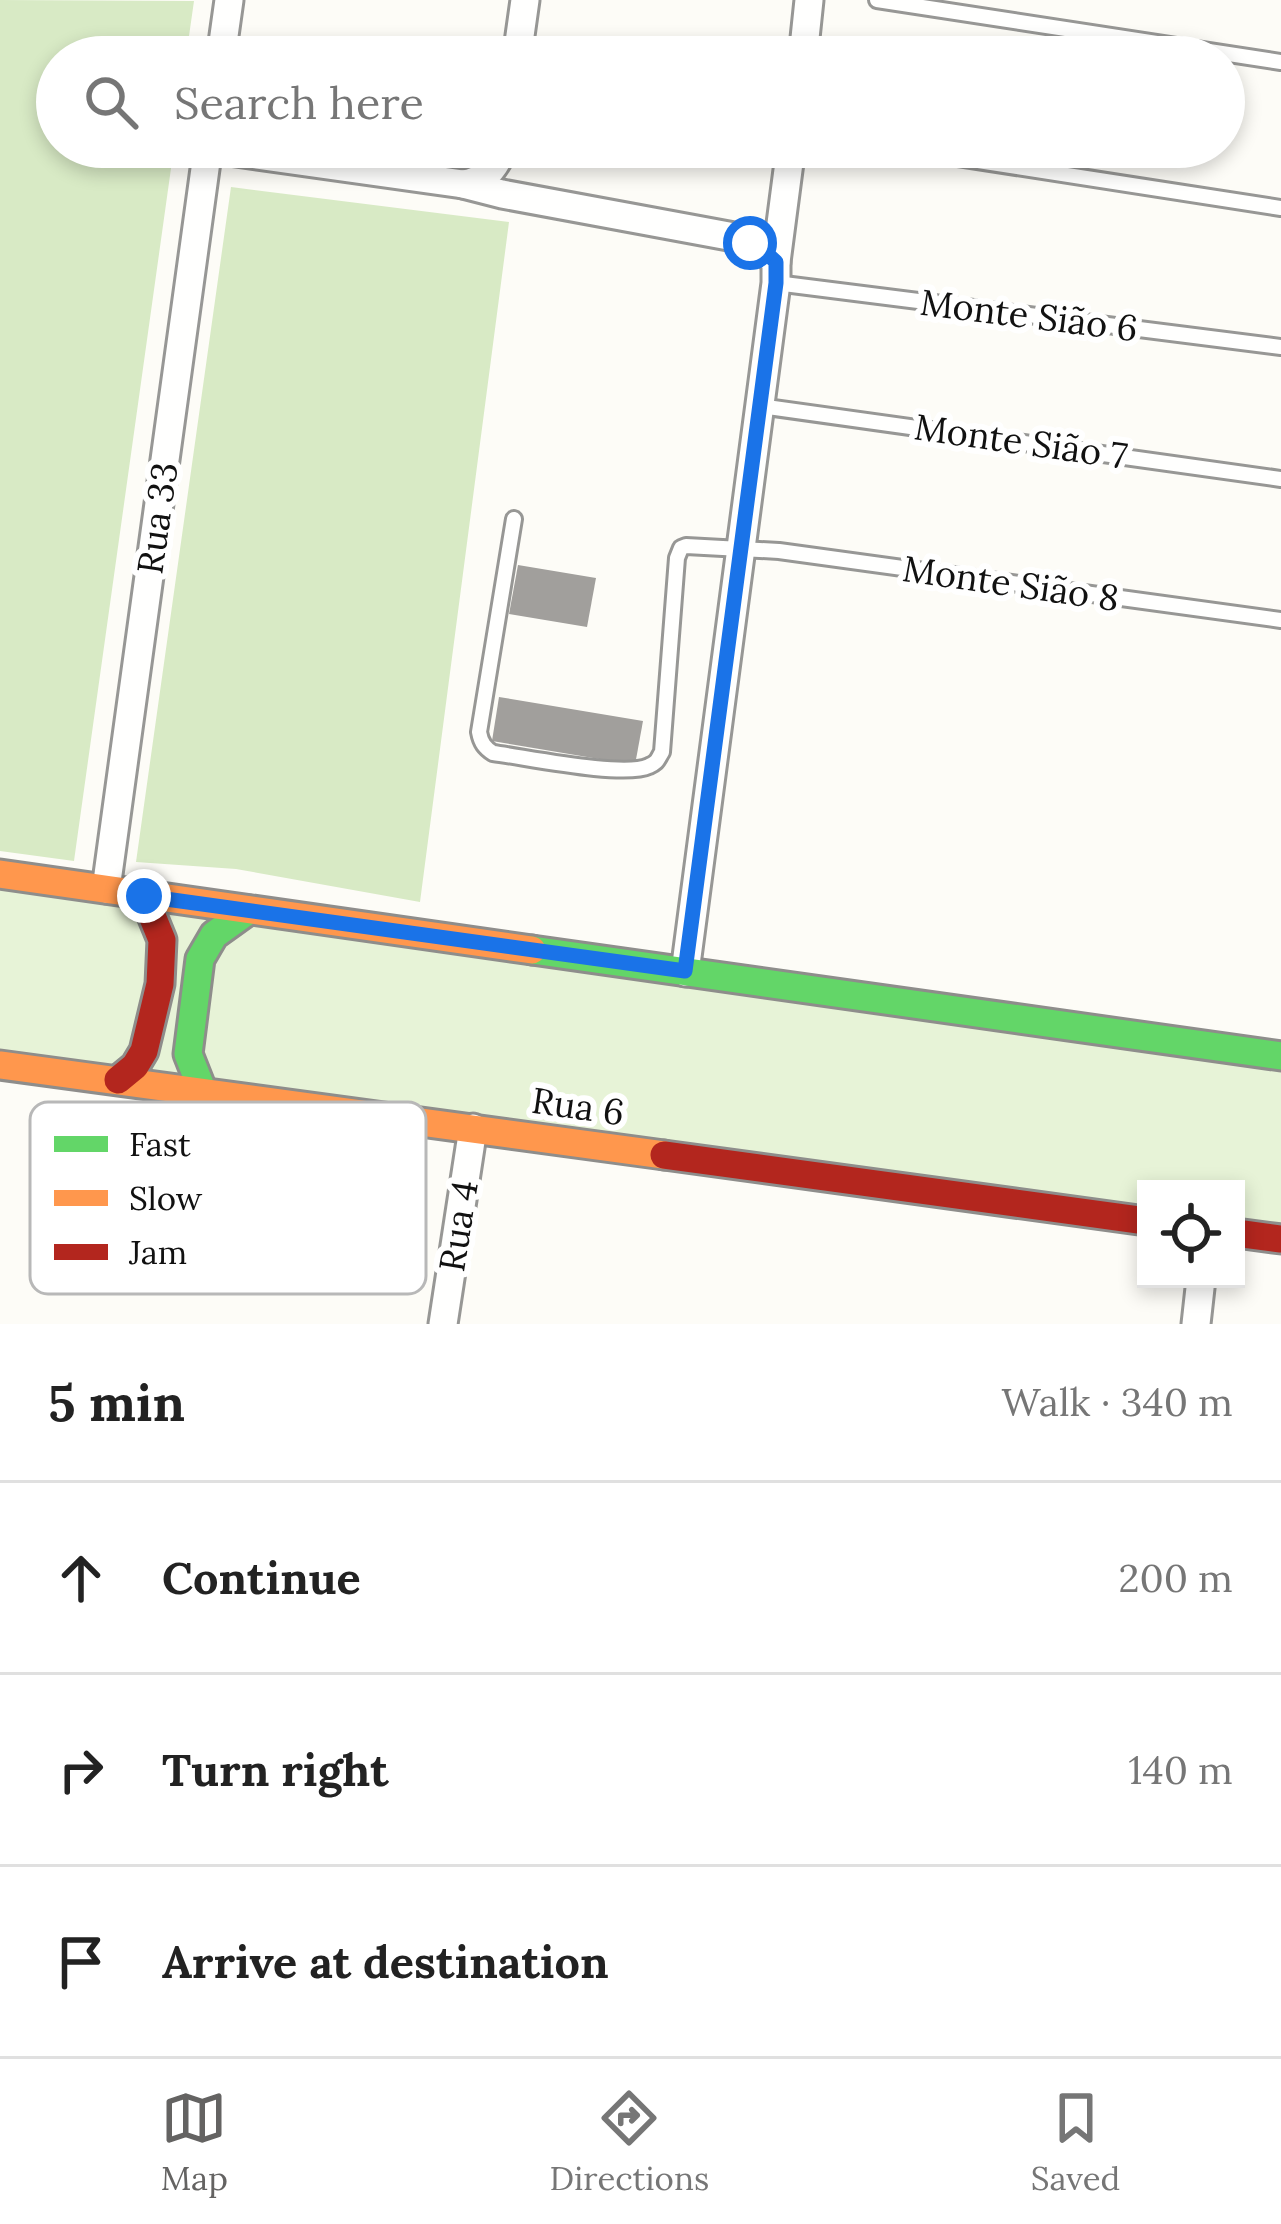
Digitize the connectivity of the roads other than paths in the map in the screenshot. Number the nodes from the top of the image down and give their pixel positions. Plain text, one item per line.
1 (229, 0) edge
2 (525, 0) edge
3 (809, 0) edge
4 (877, 0) edge
5 (224, 36) edge
6 (520, 36) edge
7 (805, 36) edge
8 (1112, 36) edge
9 (1245, 56) edge
10 (1281, 62) edge
11 (205, 168) edge
12 (350, 168) edge
13 (492, 168) edge
14 (788, 168) edge
15 (1023, 168) edge
16 (463, 184) junction
17 (1281, 208) edge
18 (776, 273) junction
19 (1281, 347) edge
20 (760, 406) junction
21 (1281, 479) edge
22 (514, 519) dead end
23 (741, 549) junction
24 (1281, 620) edge
25 (0, 874) edge
26 (106, 889) junction
27 (144, 896) junction
28 (249, 910) junction
29 (685, 971) junction
30 (1281, 1056) edge
31 (0, 1065) edge
32 (118, 1080) junction
33 (202, 1092) junction
34 (277, 1102) edge
35 (426, 1122) edge
36 (473, 1128) junction
37 (1137, 1220) edge
38 (1245, 1234) edge
39 (1281, 1238) edge
40 (1200, 1288) edge
41 (442, 1324) edge
42 (1196, 1324) edge

1 - 5 street
2 - 6 street
3 - 7 street
4 - 8 lane
9 - 10 lane
11 - 26 street, Rua 33
12 - 16 street
13 - 16 street
14 - 18 street
15 - 17 lane
16 - 18 street
18 - 19 lane, Monte Sião 6
18 - 20 street
20 - 21 lane, Monte Sião 7
20 - 23 street
22 - 23 lane, Monte Sião 8
23 - 24 lane, Monte Sião 8
23 - 29 street
25 - 26 street
26 - 27 street
27 - 28 street
27 - 32 street
28 - 29 street
28 - 33 street
29 - 30 street
31 - 32 street, Rua 6
32 - 33 street, Rua 6
33 - 34 street, Rua 6
35 - 36 street, Rua 6
36 - 37 street, Rua 6
36 - 41 street, Rua 4
38 - 39 street
40 - 42 street

